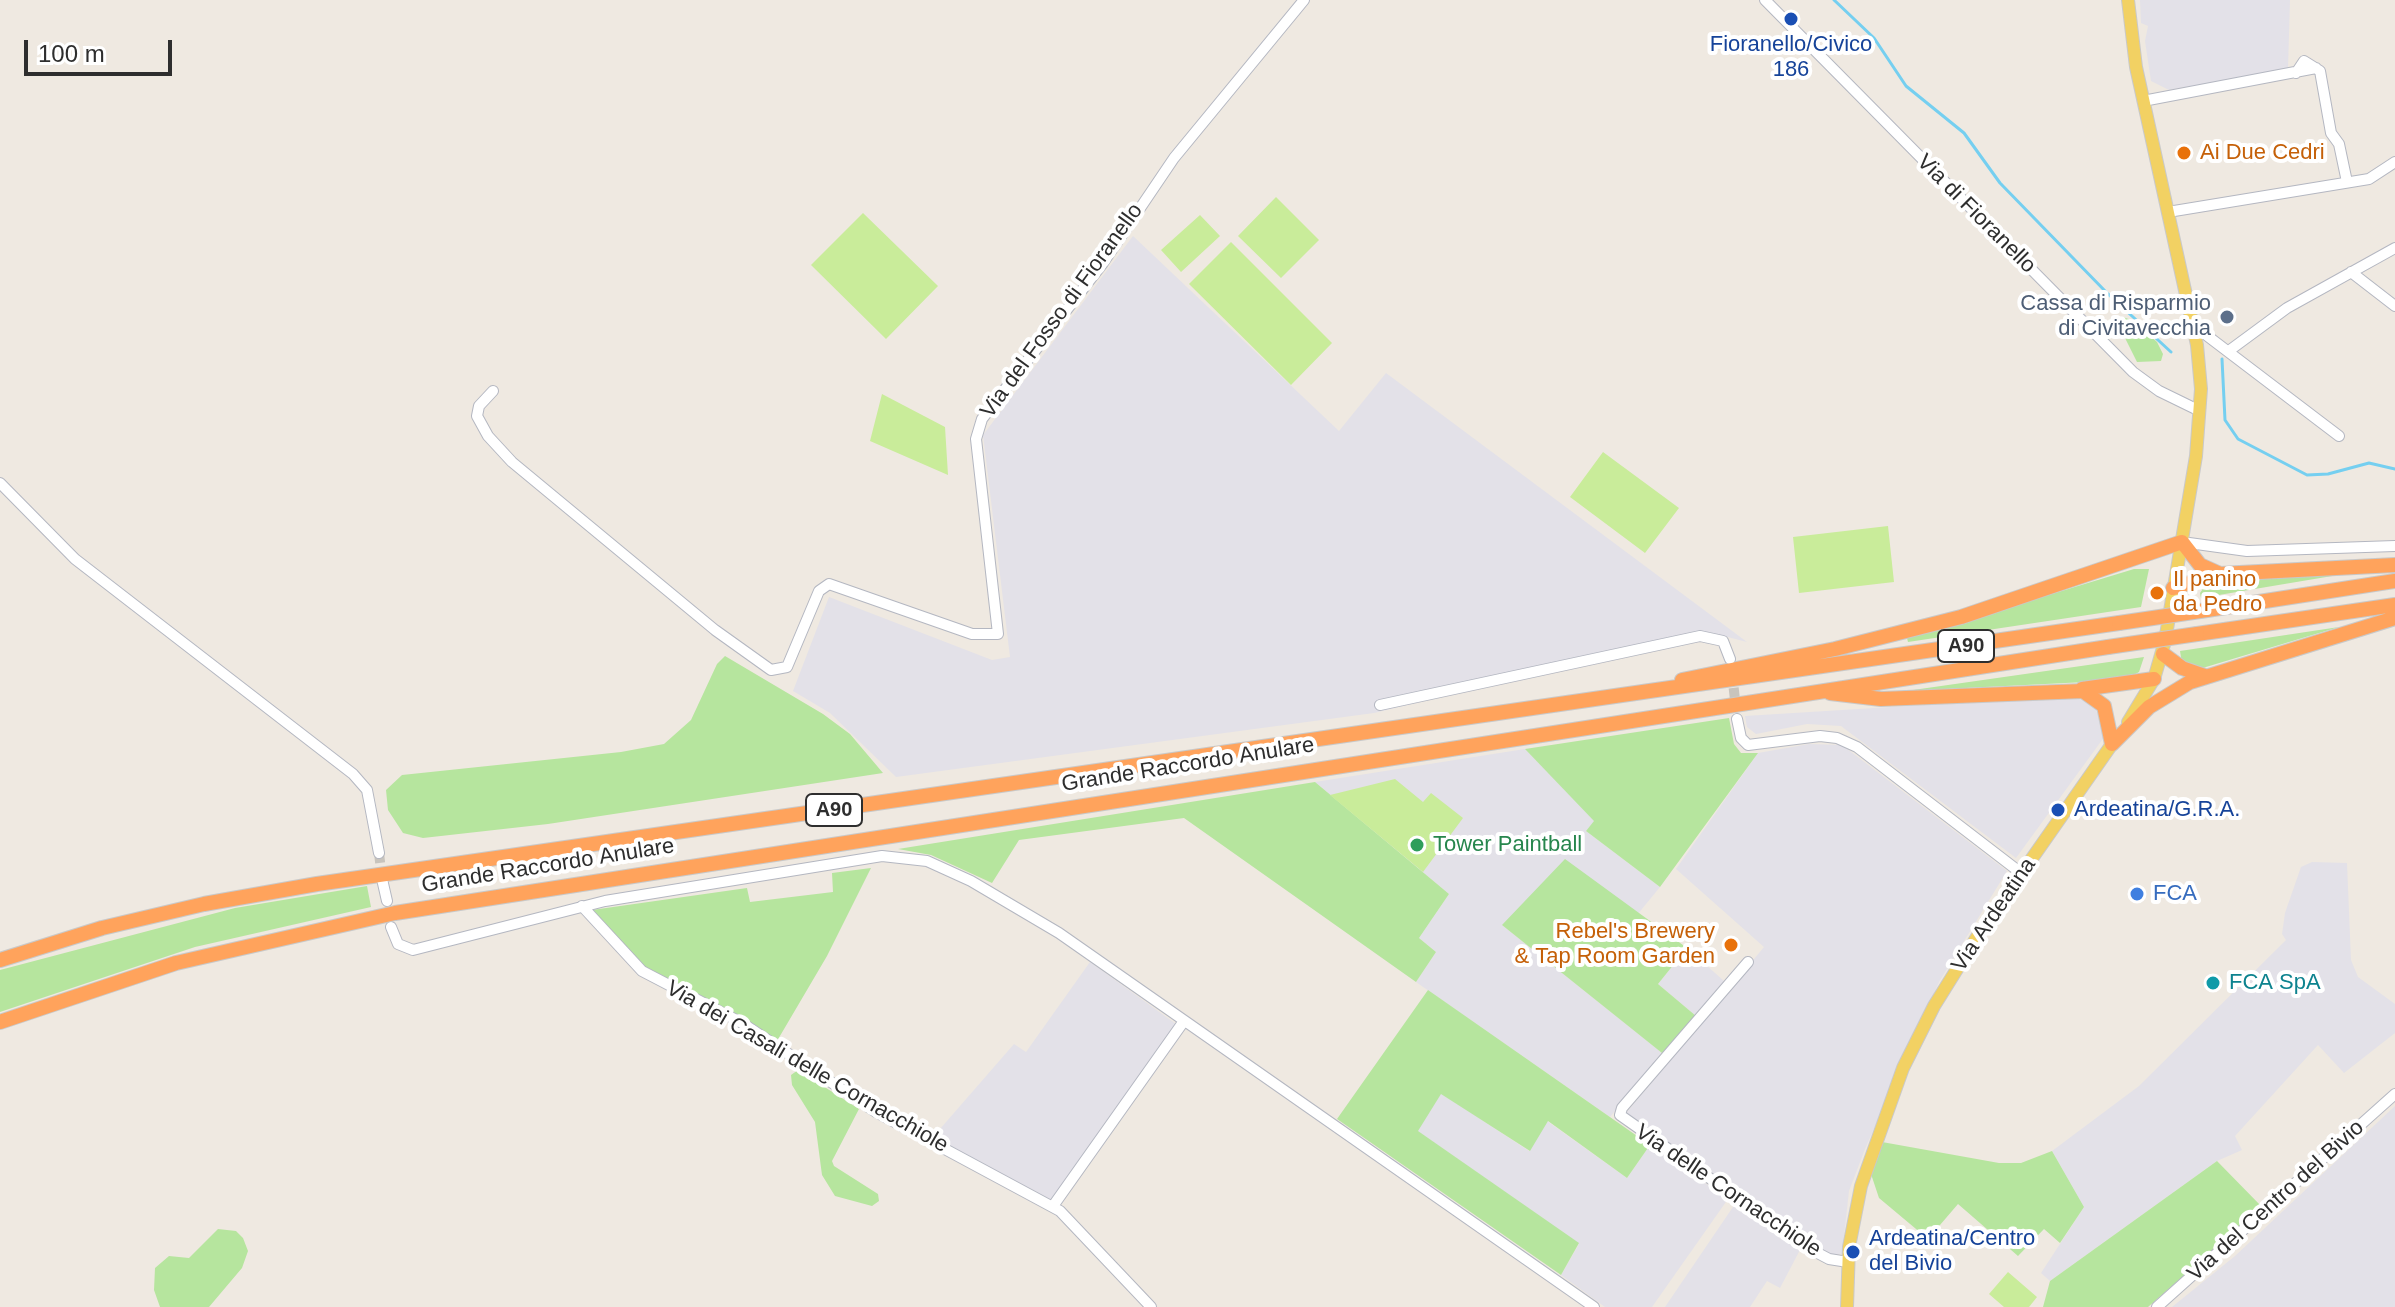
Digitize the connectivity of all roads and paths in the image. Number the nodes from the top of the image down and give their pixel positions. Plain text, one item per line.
1 (1304, 0) edge
2 (1765, 0) edge
3 (2128, 0) edge
4 (2143, 101) junction
5 (2395, 162) edge
6 (2347, 182) junction
7 (2168, 212) junction
8 (2395, 248) edge
9 (2351, 272) junction
10 (2395, 306) edge
11 (2193, 325) junction
12 (2230, 350) junction
13 (493, 391) dead end
14 (2200, 411) junction
15 (2339, 436) dead end
16 (0, 483) edge
17 (2182, 542) junction
18 (2395, 546) edge
19 (2395, 565) edge
20 (2220, 574) junction
21 (2395, 581) edge
22 (2173, 588) junction
23 (2395, 605) edge
24 (2395, 618) edge
25 (2163, 654) junction
26 (1730, 659) tunnel mouth
27 (2205, 676) junction
28 (2154, 679) junction
29 (2065, 690) junction
30 (1817, 691) junction
31 (1645, 693) junction
32 (1380, 705) dead end
33 (1737, 719) tunnel mouth
34 (2112, 744) junction
35 (379, 853) tunnel mouth
36 (2021, 873) junction
37 (382, 879) tunnel mouth
38 (387, 901) dead end
39 (582, 906) junction
40 (391, 927) dead end
41 (0, 960) edge
42 (1748, 962) dead end
43 (1184, 1021) junction
44 (0, 1022) edge
45 (2395, 1094) edge
46 (1053, 1206) junction
47 (1848, 1262) junction
48 (1848, 1304) edge
49 (1151, 1307) edge
50 (1594, 1307) edge
51 (2157, 1307) edge

1 - 13 street, Via del Fosso di Fioranello
2 - 14 street, Via di Fioranello
3 - 4 main road, Via Ardeatina
4 - 6 street
4 - 7 main road, Via Ardeatina
5 - 6 street
6 - 7 street
7 - 11 main road, Via Ardeatina
8 - 9 street
9 - 10 street
9 - 12 street
11 - 12 street
11 - 14 main road, Via Ardeatina
12 - 15 street
14 - 17 main road, Via Ardeatina
16 - 35 street
17 - 18 street
17 - 20 highway
17 - 22 main road, Via Ardeatina
17 - 31 highway
19 - 20 highway
20 - 22 highway
21 - 31 highway, Grande Raccordo Anulare / A90, bridge
22 - 25 main road, Via Ardeatina
23 - 30 highway, Grande Raccordo Anulare / A90, bridge
24 - 27 highway
25 - 27 highway
25 - 28 main road, Via Ardeatina
26 - 32 street
27 - 34 highway
28 - 29 highway
28 - 34 main road, Via Ardeatina
29 - 30 highway
29 - 34 highway
30 - 44 highway, Grande Raccordo Anulare / A90
31 - 41 highway, Grande Raccordo Anulare / A90
33 - 36 street
34 - 36 main road, Via Ardeatina
36 - 47 main road, Via Ardeatina
37 - 38 street
39 - 40 street
39 - 43 street
39 - 46 street, Via dei Casali delle Cornacchiole
42 - 47 street, Via delle Cornacchiole
43 - 46 street
43 - 50 street
45 - 51 street, Via del Centro del Bivio
46 - 49 street, Via dei Casali delle Cornacchiole
47 - 48 main road, Via Ardeatina

